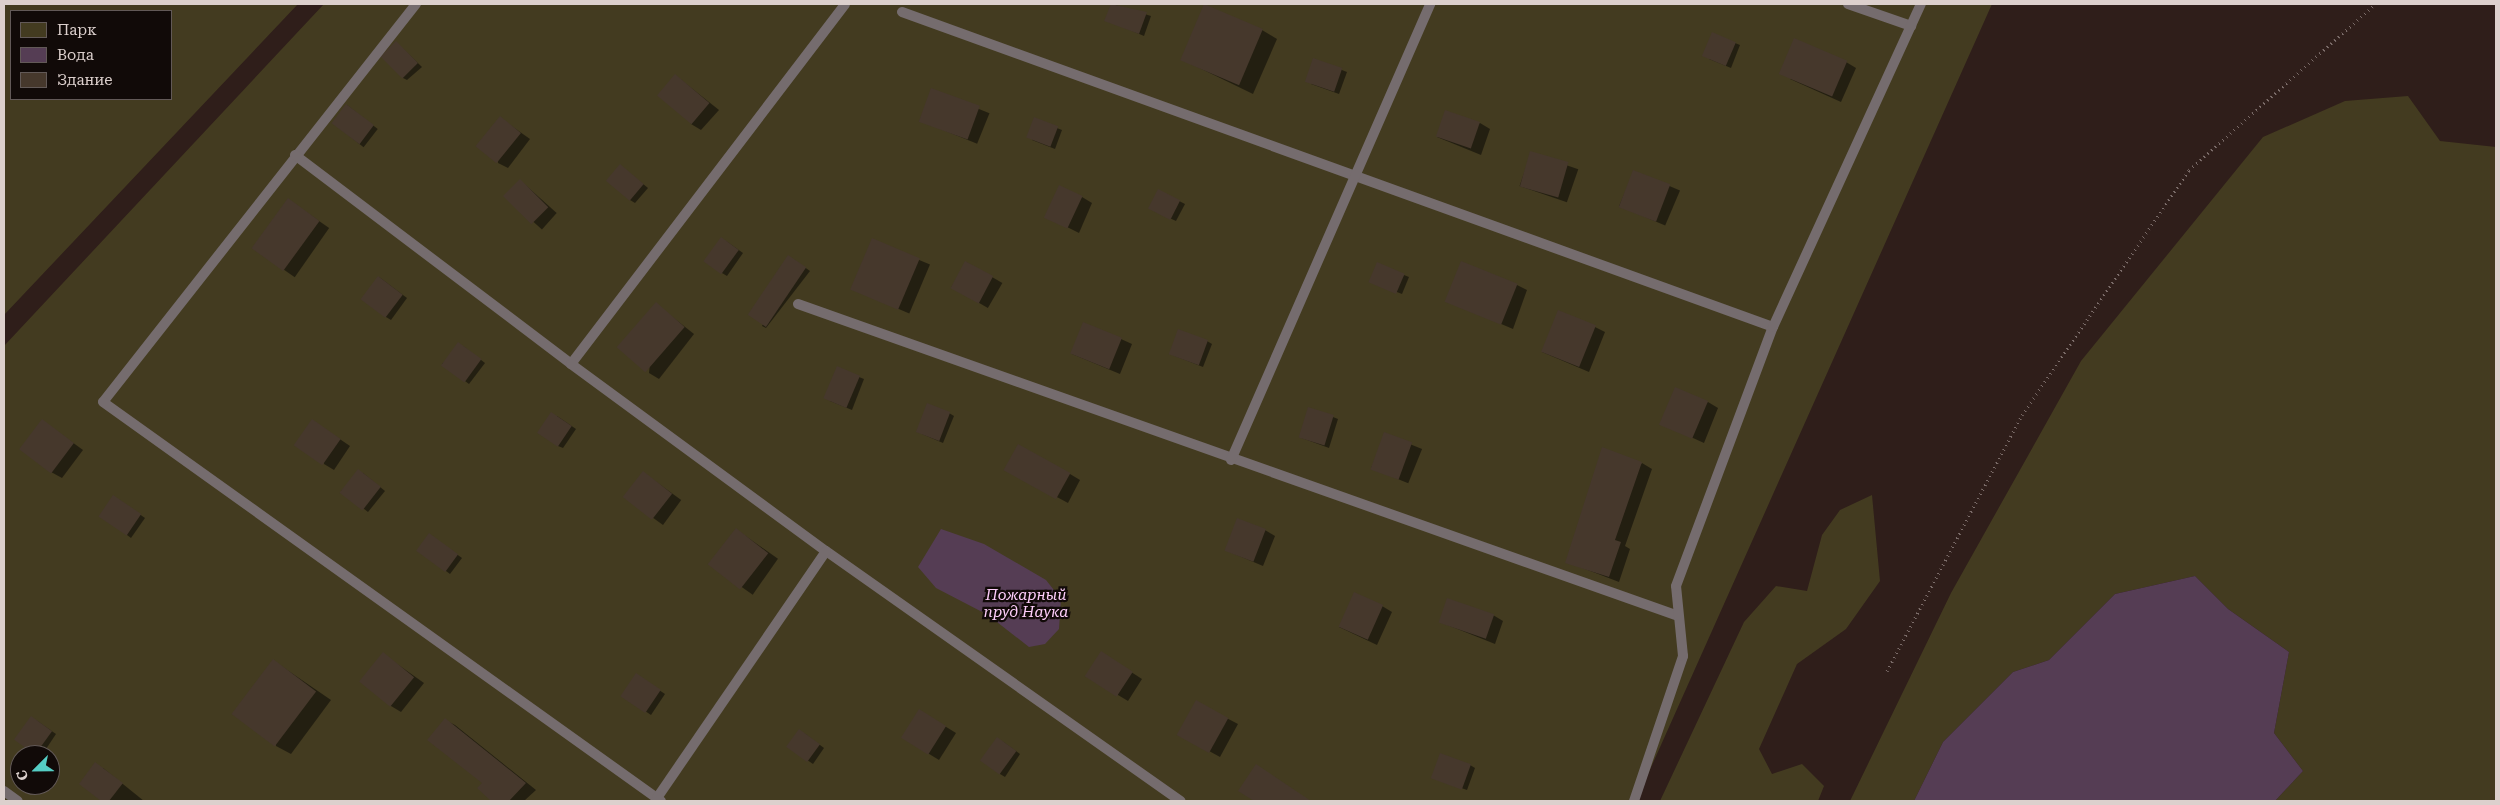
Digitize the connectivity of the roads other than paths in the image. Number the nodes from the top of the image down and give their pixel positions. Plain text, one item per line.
1 (416, 4) edge
2 (845, 4) edge
3 (1430, 4) edge
4 (1848, 4) edge
5 (1921, 4) edge
6 (902, 12) dead end
7 (1911, 26) junction
8 (295, 155) junction
9 (1355, 176) junction
10 (798, 304) dead end
11 (1773, 327) junction
12 (572, 364) junction
13 (1231, 460) junction
14 (826, 551) junction
15 (1678, 616) junction
16 (4, 791) edge
17 (659, 800) edge
18 (18, 801) edge
19 (1182, 801) edge
20 (1634, 801) edge

1 - 8 lane
2 - 12 lane
3 - 9 lane
4 - 7 lane
5 - 7 lane
6 - 9 lane
7 - 11 lane
8 - 12 lane
8 - 17 lane
9 - 11 lane
9 - 13 lane
10 - 13 lane
11 - 15 lane
12 - 14 lane
13 - 15 lane
14 - 17 lane
14 - 19 lane
15 - 20 lane
16 - 18 lane

